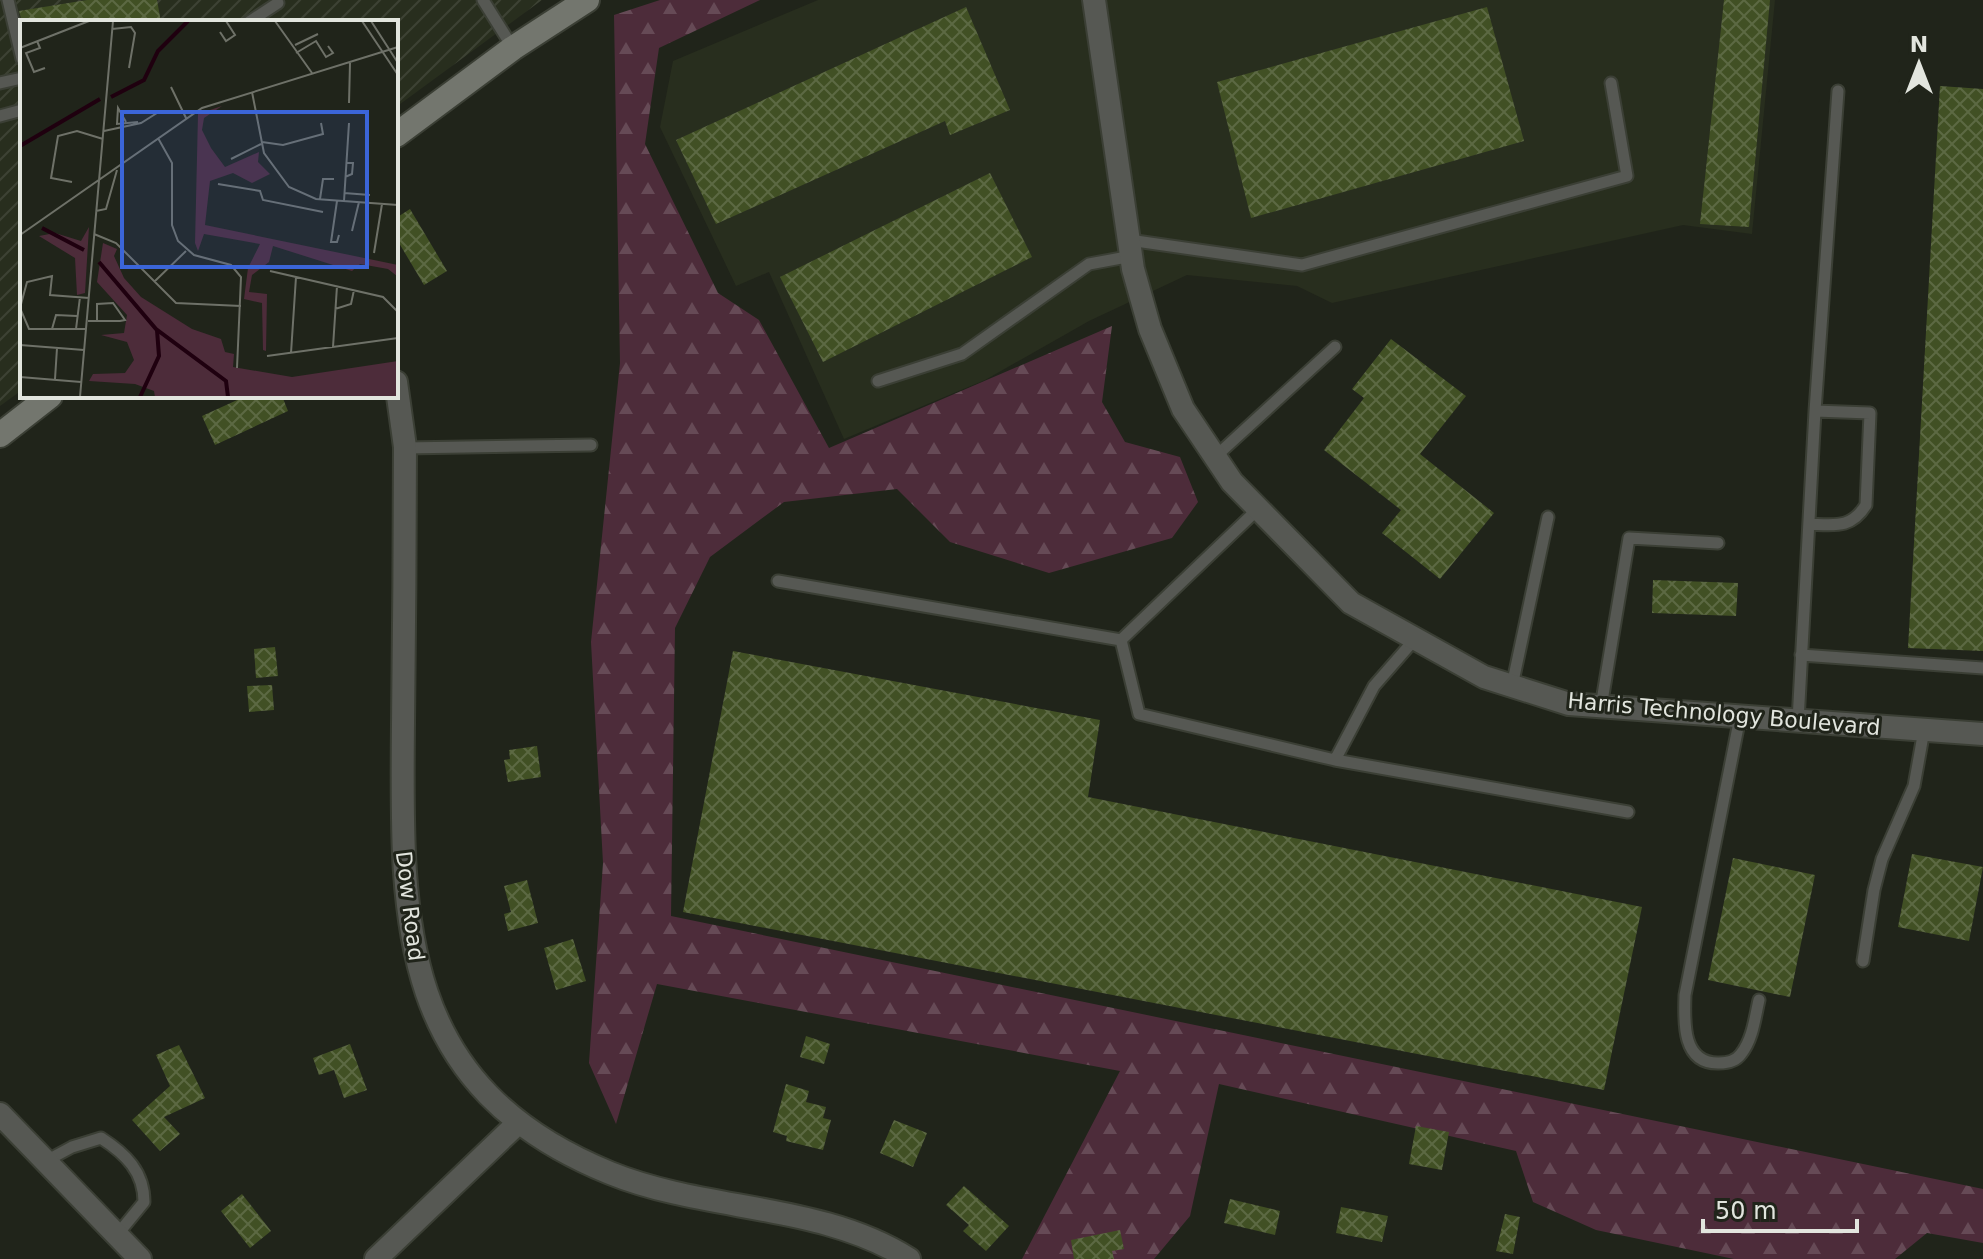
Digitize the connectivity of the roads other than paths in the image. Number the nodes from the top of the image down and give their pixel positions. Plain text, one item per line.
1 (8, 0) edge
2 (483, 0) edge
3 (587, 0) edge
4 (1094, 0) edge
5 (278, 3) dead end
6 (252, 20) edge
7 (513, 48) junction
8 (20, 51) edge
9 (20, 78) edge
10 (0, 83) edge
11 (1611, 83) dead end
12 (1838, 91) dead end
13 (20, 111) edge
14 (0, 116) edge
15 (398, 134) edge
16 (1130, 248) junction
17 (1335, 347) dead end
18 (878, 381) dead end
19 (398, 397) edge
20 (47, 398) edge
21 (1815, 411) junction
22 (0, 435) edge
23 (591, 445) dead end
24 (405, 448) junction
25 (1215, 457) junction
26 (1258, 509) junction
27 (1548, 517) dead end
28 (1809, 524) junction
29 (1718, 543) dead end
30 (778, 581) dead end
31 (1415, 639) junction
32 (1121, 640) junction
33 (1801, 655) junction
34 (1983, 668) edge
35 (1512, 686) junction
36 (1601, 707) junction
37 (1740, 717) junction
38 (1798, 721) junction
39 (1924, 730) junction
40 (1983, 734) edge
41 (1335, 760) junction
42 (1628, 812) dead end
43 (1863, 961) dead end
44 (1759, 1000) dead end
45 (0, 1114) edge
46 (517, 1124) junction
47 (46, 1161) junction
48 (117, 1235) junction
49 (140, 1259) edge
50 (376, 1259) edge
51 (909, 1259) edge

1 - 8 lane
2 - 7 lane
3 - 7 main road
4 - 16 street, Harris Technology Boulevard
5 - 6 lane
7 - 15 main road
9 - 10 lane
11 - 16 lane
12 - 21 lane
13 - 14 lane
16 - 18 lane
16 - 25 street, Harris Technology Boulevard
17 - 25 lane
19 - 24 street, Dow Road
20 - 22 main road
21 - 28 lane
21 - 28 lane
23 - 24 lane
24 - 46 street, Dow Road
25 - 26 street, Harris Technology Boulevard
26 - 31 street, Harris Technology Boulevard
26 - 32 lane
27 - 35 lane
28 - 33 lane
29 - 36 lane
30 - 32 lane
31 - 35 street, Harris Technology Boulevard
31 - 41 lane
32 - 41 lane
33 - 34 lane
33 - 38 lane
35 - 36 street, Harris Technology Boulevard
36 - 37 street, Harris Technology Boulevard
37 - 38 street, Harris Technology Boulevard
37 - 44 lane
38 - 39 street, Harris Technology Boulevard
39 - 40 street, Harris Technology Boulevard
39 - 43 lane
41 - 42 lane
45 - 47 street
46 - 50 street
46 - 51 street, Dow Road
47 - 48 street
47 - 48 lane
48 - 49 street

